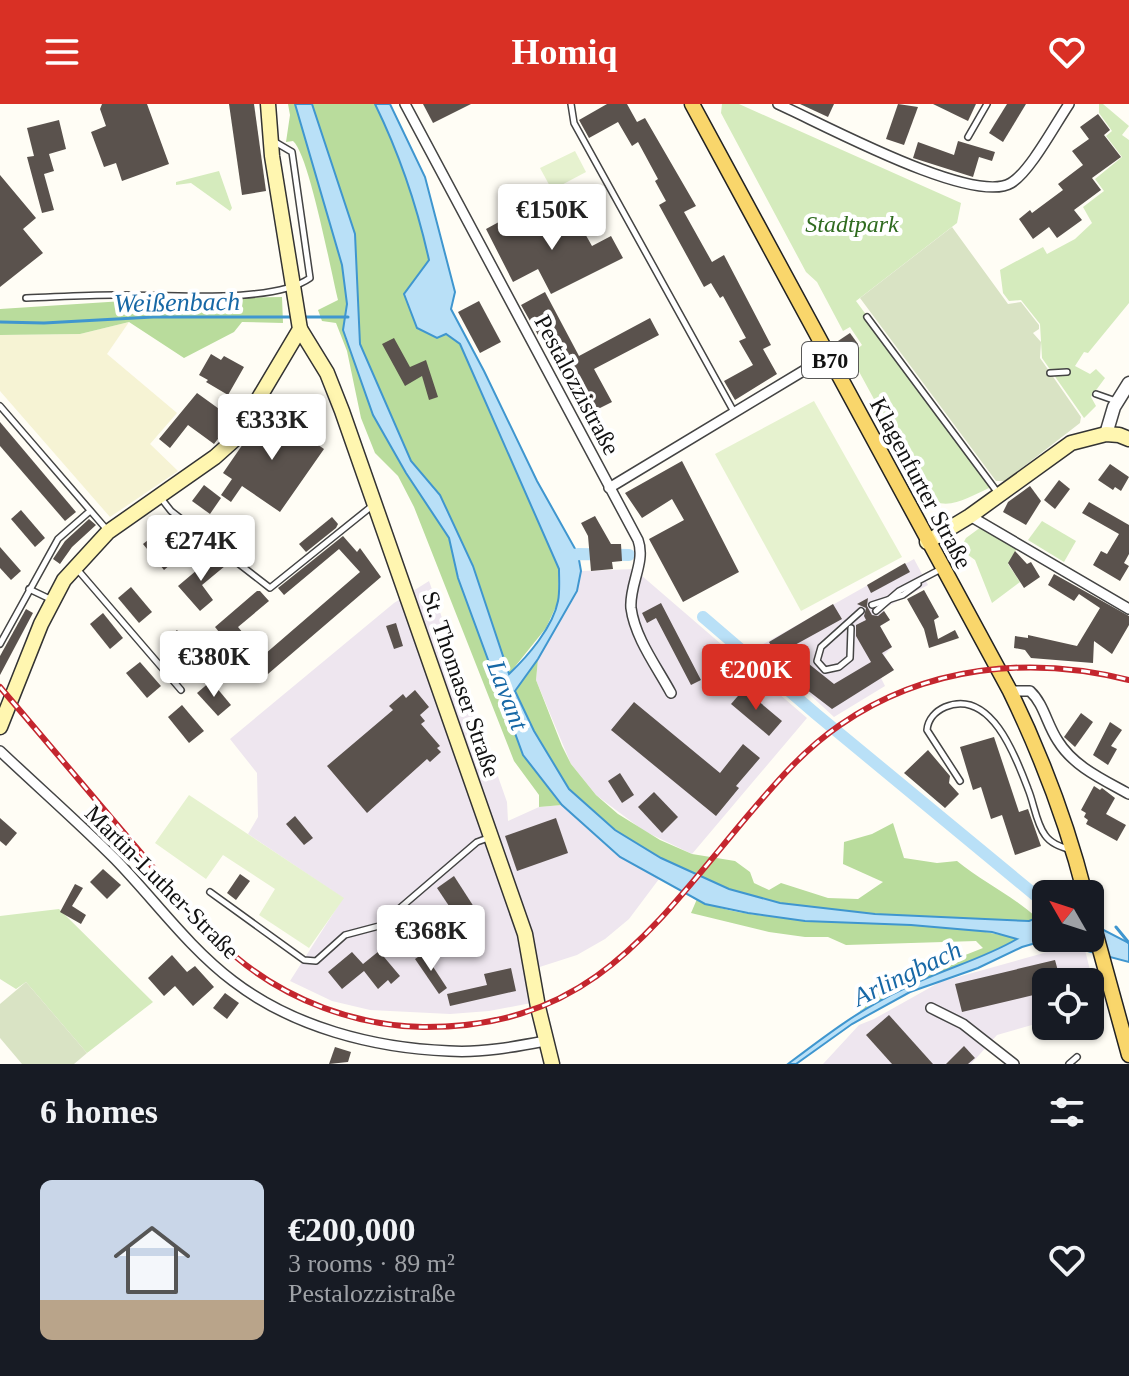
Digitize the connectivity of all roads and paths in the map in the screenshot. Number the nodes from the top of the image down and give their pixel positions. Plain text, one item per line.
1 (268, 104) edge
2 (405, 104) edge
3 (571, 104) edge
4 (692, 104) edge
5 (778, 104) edge
6 (987, 104) edge
7 (1069, 104) edge
8 (968, 137) dead end
9 (293, 288) junction
10 (26, 298) dead end
11 (867, 317) dead end
12 (300, 329) junction
13 (828, 356) junction
14 (1067, 372) dead end
15 (1050, 373) dead end
16 (1129, 383) edge
17 (1096, 394) dead end
18 (1117, 402) junction
19 (0, 406) edge
20 (735, 413) junction
21 (1106, 434) junction
22 (1129, 439) edge
23 (609, 488) junction
24 (999, 495) junction
25 (159, 496) junction
26 (375, 504) junction
27 (90, 511) junction
28 (970, 516) junction
29 (108, 532) junction
30 (927, 542) junction
31 (75, 566) junction
32 (936, 572) junction
33 (29, 589) junction
34 (52, 601) junction
35 (874, 608) dead end
36 (1129, 609) edge
37 (861, 611) dead end
38 (851, 628) dead end
39 (0, 644) edge
40 (181, 690) dead end
41 (1010, 691) junction
42 (671, 693) dead end
43 (0, 727) edge
44 (0, 751) edge
45 (960, 781) dead end
46 (1050, 781) junction
47 (1028, 788) junction
48 (1129, 794) edge
49 (491, 837) junction
50 (1074, 851) junction
51 (1081, 880) edge
52 (210, 892) dead end
53 (1100, 952) edge
54 (931, 1008) dead end
55 (545, 1041) junction
56 (1129, 1055) edge
57 (1077, 1057) dead end
58 (552, 1064) edge
59 (1014, 1064) edge
60 (1069, 1064) edge

1 - 9 main road
2 - 23 street, Pestalozzistraße
3 - 20 lane
4 - 13 main road, Klagenfurter Straße / B70
5 - 7 street
6 - 8 lane
9 - 10 lane
9 - 12 main road
11 - 24 lane
12 - 25 main road
12 - 26 main road, St. Thomaser Straße
13 - 20 street
13 - 30 main road, Klagenfurter Straße / B70
14 - 15 lane
16 - 18 street
17 - 18 lane
18 - 21 street
19 - 27 lane
20 - 23 street
21 - 22 main road
21 - 24 main road
23 - 42 street, Pestalozzistraße
24 - 28 main road
25 - 26 lane
25 - 29 main road
26 - 49 main road, St. Thomaser Straße
27 - 29 lane
27 - 33 lane
28 - 30 main road
28 - 36 street
29 - 31 main road
30 - 32 main road, Klagenfurter Straße / B70
31 - 34 main road
31 - 40 lane
32 - 35 lane
32 - 41 main road, Klagenfurter Straße / B70
33 - 34 lane
33 - 39 lane
34 - 43 main road
37 - 38 lane
41 - 46 main road, Klagenfurter Straße / B70
41 - 48 street
44 - 55 street, Martin-Luther-Straße
45 - 47 lane
46 - 47 lane
46 - 50 main road, Klagenfurter Straße / B70
47 - 50 lane
49 - 52 lane
49 - 55 main road, St. Thomaser Straße
50 - 51 main road, Klagenfurter Straße / B70
53 - 56 main road
54 - 59 street
55 - 58 main road, St. Thomaser Straße
57 - 60 lane

